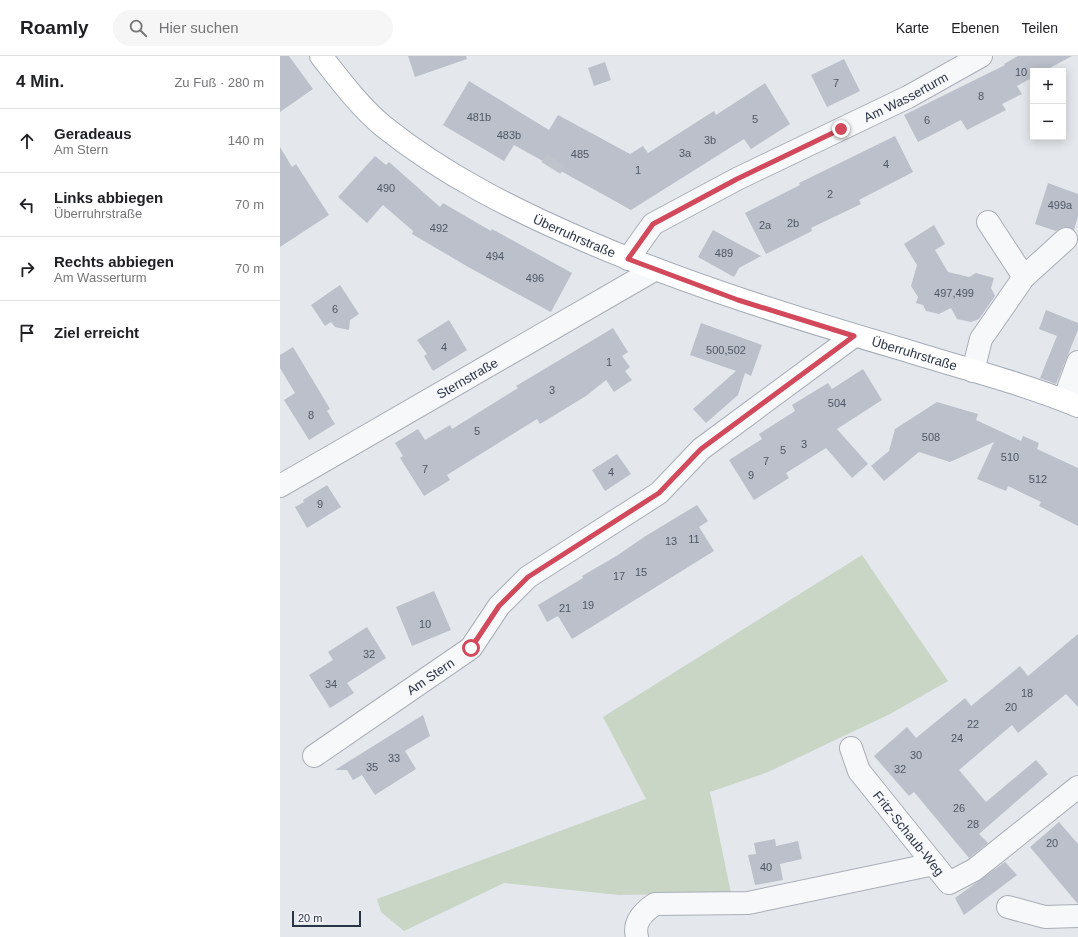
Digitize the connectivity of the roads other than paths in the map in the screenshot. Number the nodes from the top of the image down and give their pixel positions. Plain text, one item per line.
1 (320, 56) edge
2 (982, 56) edge
3 (988, 222) dead end
4 (1066, 239) dead end
5 (628, 259) junction
6 (654, 270) junction
7 (1024, 277) junction
8 (854, 336) junction
9 (1078, 362) edge
10 (973, 371) junction
11 (1071, 403) edge
12 (282, 481) edge
13 (851, 748) dead end
14 (314, 756) dead end
15 (1078, 787) edge
16 (934, 864) junction
17 (1008, 907) dead end
18 (1078, 916) edge
19 (637, 937) edge

1 - 5 main road, Überruhrstraße
2 - 5 street, Am Wasserturm
3 - 7 street
4 - 7 street
5 - 6 main road, Überruhrstraße
6 - 8 main road, Überruhrstraße
6 - 12 street, Sternstraße
7 - 10 street
8 - 10 main road, Überruhrstraße
8 - 14 street, Am Stern
9 - 11 street
10 - 11 main road, Überruhrstraße
13 - 16 street, Fritz-Schaub-Weg
15 - 16 street, Fritz-Schaub-Weg
16 - 19 street
17 - 18 street

